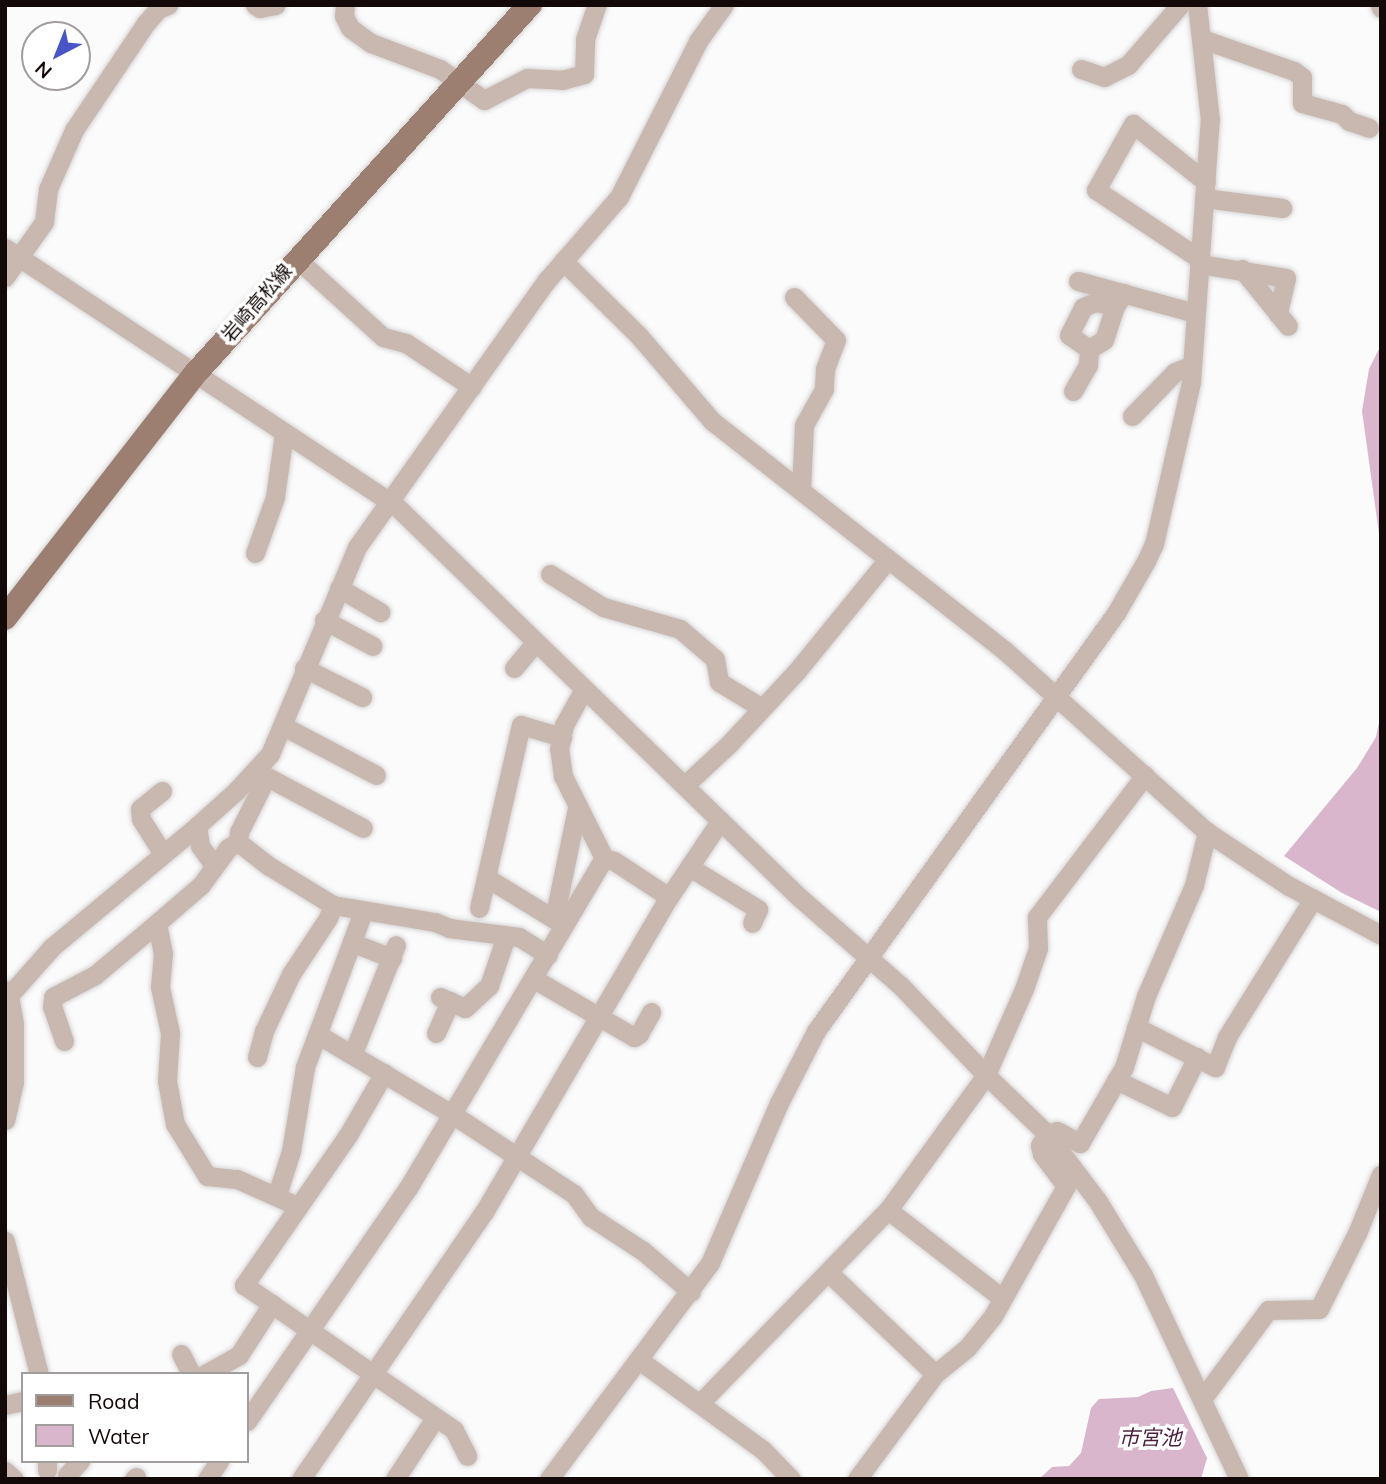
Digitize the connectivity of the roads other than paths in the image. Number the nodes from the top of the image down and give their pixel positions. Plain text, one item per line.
1 (168, 5) edge
2 (255, 5) edge
3 (276, 5) edge
4 (345, 5) edge
5 (530, 5) edge
6 (597, 5) edge
7 (724, 5) edge
8 (1160, 5) edge
9 (1166, 5) edge
10 (1181, 5) edge
11 (1198, 5) edge
12 (1202, 39) junction
13 (1081, 69) dead end
14 (458, 84) junction
15 (1369, 128) dead end
16 (1205, 190) junction
17 (1282, 208) dead end
18 (11, 256) edge
19 (297, 259) junction
20 (563, 261) junction
21 (1200, 261) junction
22 (1241, 270) junction
23 (5, 277) edge
24 (1078, 281) dead end
25 (794, 297) dead end
26 (1120, 299) junction
27 (1195, 313) junction
28 (1089, 349) junction
29 (1192, 365) junction
30 (194, 375) junction
31 (472, 387) junction
32 (1073, 391) dead end
33 (1132, 416) dead end
34 (284, 433) junction
35 (801, 490) junction
36 (388, 500) junction
37 (255, 554) dead end
38 (888, 559) junction
39 (550, 574) dead end
40 (339, 588) junction
41 (380, 612) dead end
42 (5, 618) edge
43 (324, 620) junction
44 (535, 643) junction
45 (373, 646) dead end
46 (304, 668) junction
47 (514, 668) dead end
48 (584, 689) junction
49 (1058, 695) junction
50 (362, 697) dead end
51 (762, 708) junction
52 (283, 726) junction
53 (562, 737) junction
54 (261, 775) junction
55 (376, 775) dead end
56 (1145, 775) junction
57 (685, 785) junction
58 (162, 791) dead end
59 (577, 808) junction
60 (720, 821) junction
61 (197, 826) junction
62 (363, 828) dead end
63 (1207, 832) junction
64 (238, 842) junction
65 (163, 854) junction
66 (604, 858) junction
67 (214, 865) junction
68 (691, 868) junction
69 (487, 878) junction
70 (669, 897) junction
71 (1313, 899) junction
72 (333, 905) junction
73 (480, 908) dead end
74 (363, 912) junction
75 (560, 922) junction
76 (157, 923) junction
77 (752, 923) dead end
78 (1381, 935) edge
79 (506, 936) junction
80 (353, 943) junction
81 (548, 955) junction
82 (869, 956) junction
83 (534, 979) junction
84 (7, 995) edge
85 (651, 1012) dead end
86 (599, 1018) junction
87 (1136, 1027) junction
88 (436, 1033) dead end
89 (317, 1034) junction
90 (64, 1041) dead end
91 (353, 1054) junction
92 (257, 1057) dead end
93 (1197, 1057) junction
94 (384, 1073) junction
95 (986, 1075) junction
96 (1116, 1080) junction
97 (452, 1114) junction
98 (5, 1120) edge
99 (1046, 1134) junction
100 (517, 1156) junction
101 (1381, 1174) edge
102 (277, 1195) junction
103 (297, 1206) junction
104 (888, 1210) junction
105 (6, 1248) edge
106 (5, 1272) edge
107 (830, 1273) junction
108 (691, 1292) junction
109 (1002, 1298) junction
110 (272, 1304) junction
111 (309, 1331) junction
112 (181, 1354) dead end
113 (639, 1360) junction
114 (28, 1372) edge
115 (38, 1372) edge
116 (190, 1372) edge
117 (209, 1372) edge
118 (934, 1374) junction
119 (373, 1375) junction
120 (267, 1392) junction
121 (1202, 1399) junction
122 (248, 1401) edge
123 (700, 1403) junction
124 (435, 1418) junction
125 (248, 1420) edge
126 (467, 1455) dead end
127 (218, 1463) edge
128 (5, 1471) edge
129 (14, 1479) edge
130 (207, 1479) edge
131 (301, 1479) edge
132 (395, 1479) edge
133 (549, 1479) edge
134 (791, 1479) edge
135 (858, 1479) edge
136 (1238, 1479) edge

1 - 18 street
2 - 3 street
4 - 14 street
5 - 14 main road, 岩崎高松線
6 - 14 street
7 - 20 street
8 - 9 street
10 - 13 street
11 - 12 street
12 - 15 street
12 - 16 street
14 - 19 main road, 岩崎高松線
16 - 17 street
16 - 21 street
16 - 21 street
18 - 23 street
18 - 30 street
19 - 30 main road, 岩崎高松線
19 - 31 street
20 - 31 street
20 - 35 street
21 - 22 street
21 - 27 street
22 - 22 street
24 - 26 street
25 - 35 street
26 - 27 street
26 - 28 street
26 - 28 street
27 - 29 street
28 - 32 street
29 - 33 street
29 - 49 street
30 - 34 street
30 - 42 main road, 岩崎高松線
31 - 36 street
34 - 36 street
34 - 37 street
35 - 38 street
36 - 40 street
36 - 44 street
38 - 49 street
38 - 51 street
39 - 51 street
40 - 41 street
40 - 43 street
43 - 45 street
43 - 46 street
44 - 47 street
44 - 48 street
46 - 50 street
46 - 52 street
48 - 53 street
48 - 57 street
49 - 56 street
49 - 82 street
51 - 57 street
52 - 54 street
52 - 55 street
53 - 59 street
53 - 69 street
54 - 61 street
54 - 62 street
54 - 64 street
56 - 63 street
56 - 95 street
57 - 60 street
58 - 65 street
59 - 66 street
59 - 75 street
60 - 68 street
60 - 82 street
61 - 65 street
61 - 67 street
63 - 71 street
63 - 87 street
64 - 67 street
64 - 72 street
65 - 84 street
66 - 70 street
66 - 75 street
67 - 76 street
68 - 70 street
68 - 77 street
69 - 73 street
69 - 75 street
70 - 86 street
71 - 78 street
71 - 93 street
72 - 74 street
72 - 92 street
74 - 79 street
74 - 80 street
75 - 81 street
76 - 90 street
76 - 102 street
79 - 81 street
79 - 88 street
80 - 89 street
80 - 91 street
81 - 83 street
82 - 95 street
82 - 108 street
83 - 86 street
83 - 97 street
84 - 98 street
85 - 86 street
86 - 100 street
87 - 93 street
87 - 96 street
89 - 91 street
89 - 102 street
91 - 94 street
93 - 96 street
94 - 97 street
94 - 103 street
95 - 99 street
95 - 104 street
96 - 99 street
97 - 100 street
97 - 111 street
99 - 109 street
99 - 121 street
100 - 108 street
100 - 119 street
101 - 121 street
102 - 103 street
103 - 110 street
104 - 107 street
104 - 109 street
105 - 115 street
106 - 114 street
107 - 118 street
107 - 123 street
108 - 113 street
109 - 118 street
110 - 111 street
110 - 117 street
111 - 119 street
111 - 120 street
112 - 116 street
113 - 123 street
113 - 133 street
118 - 135 street
119 - 124 street
119 - 131 street
120 - 122 street
120 - 125 street
121 - 136 street
123 - 134 street
124 - 126 street
124 - 132 street
127 - 130 street
128 - 129 street

